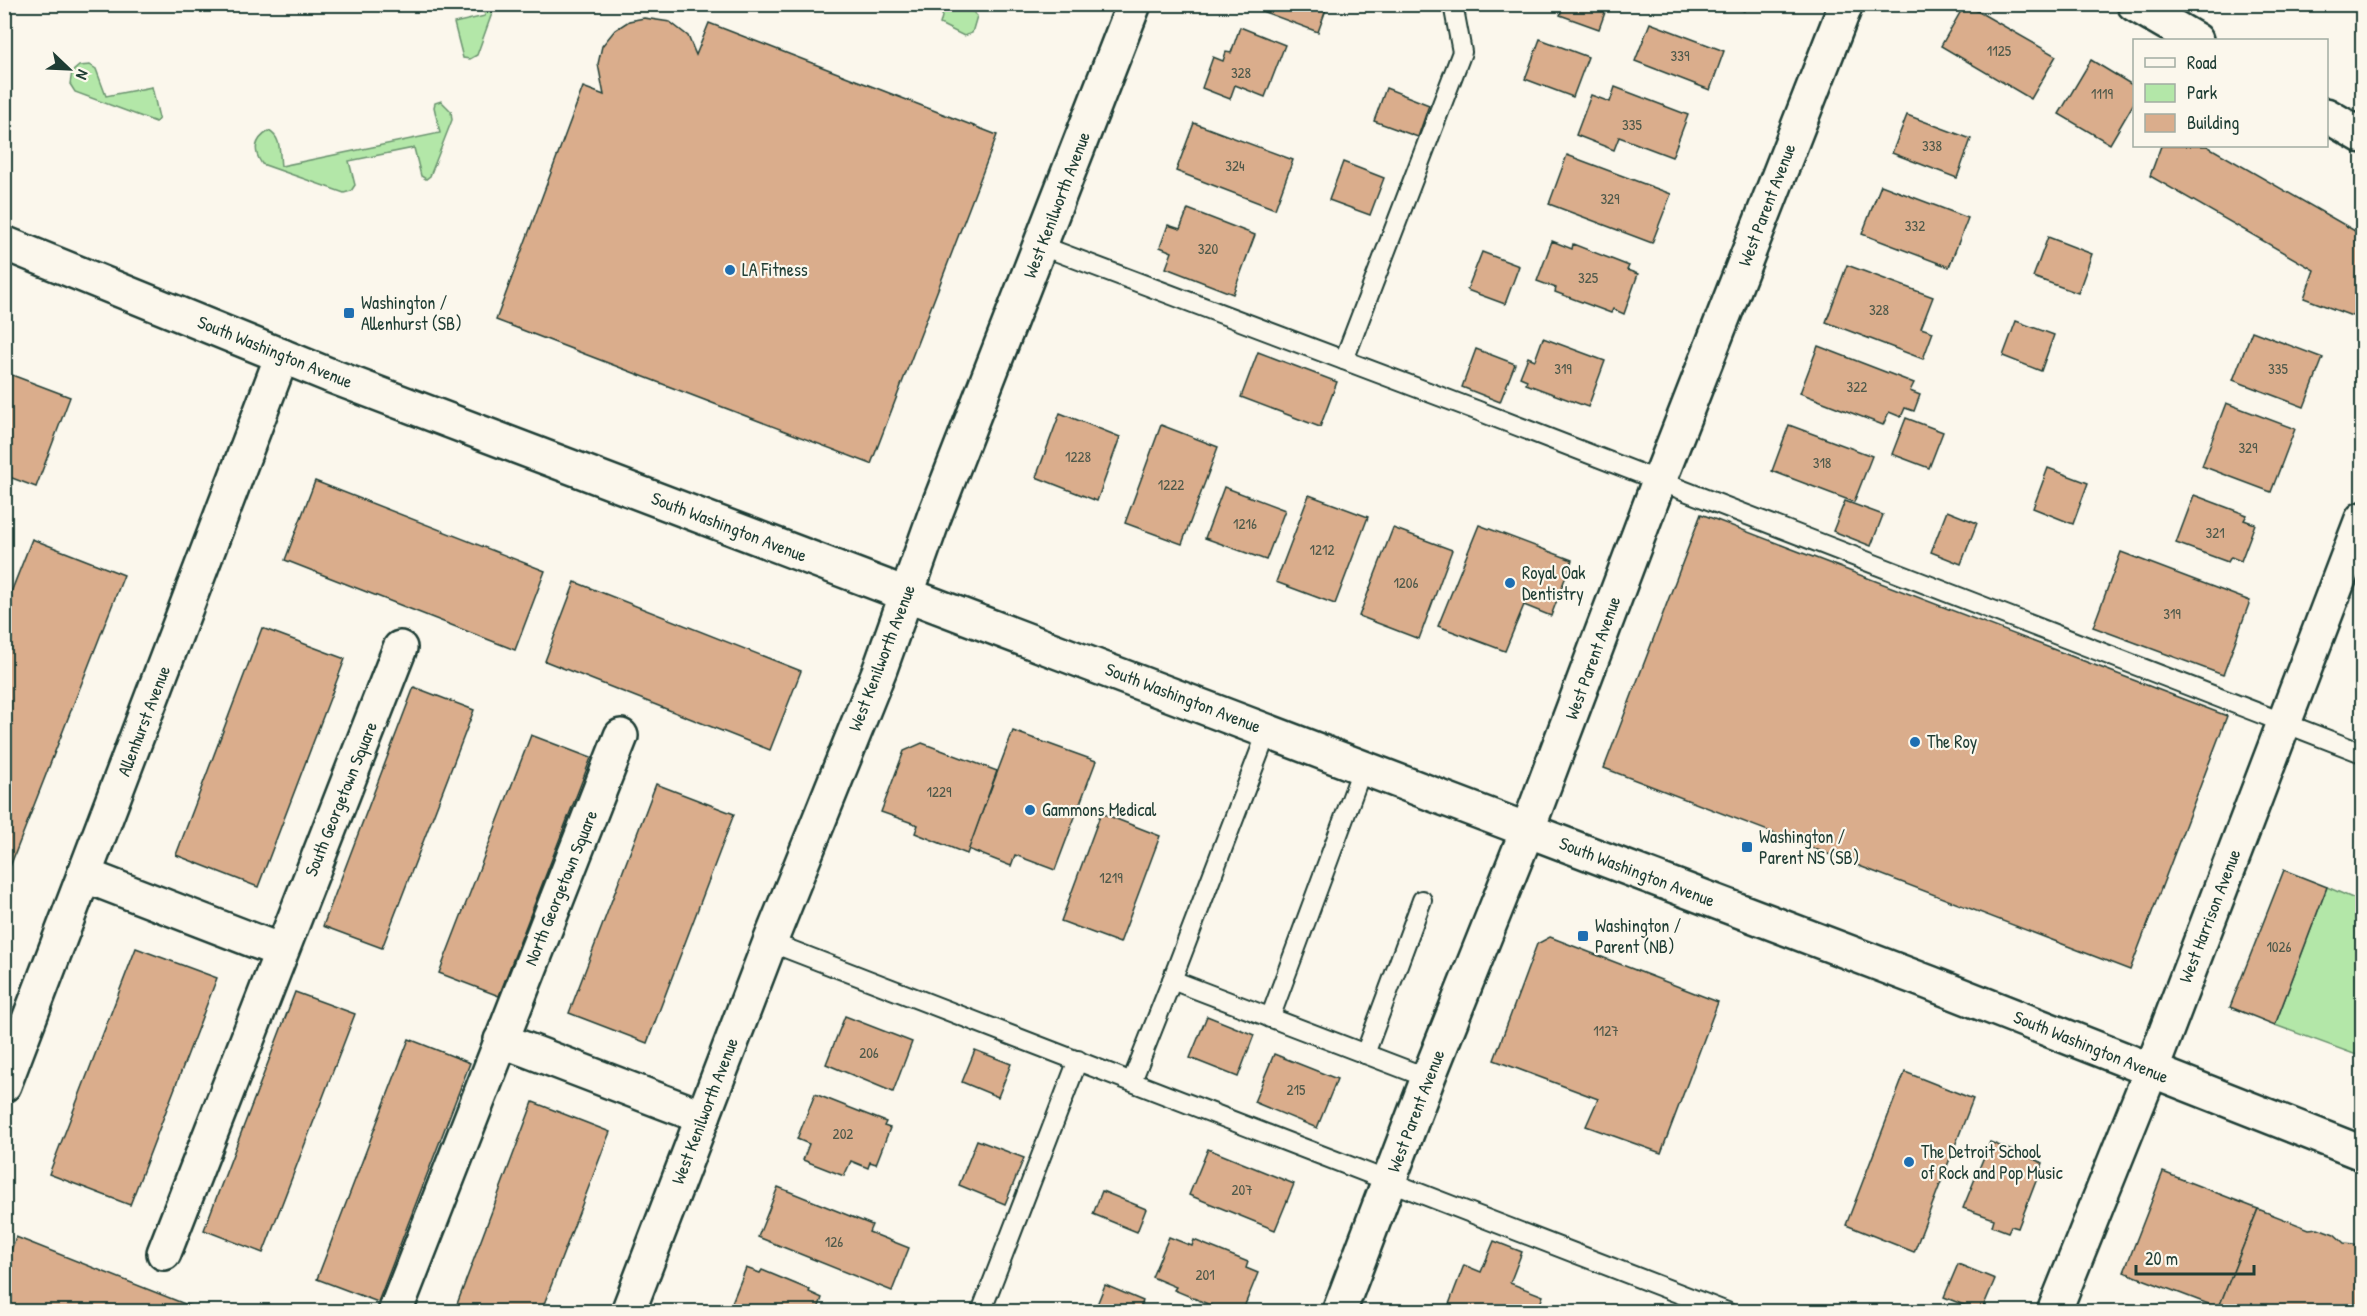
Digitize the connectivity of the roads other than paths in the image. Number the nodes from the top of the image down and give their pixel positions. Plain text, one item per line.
1 (1134, 4) edge
2 (1453, 4) edge
3 (1846, 4) edge
4 (2146, 8) edge
5 (2194, 39) edge
6 (2328, 116) edge
7 (2362, 136) edge
8 (4, 243) edge
9 (1042, 246) junction
10 (282, 356) junction
11 (1344, 360) junction
12 (1659, 481) junction
13 (2362, 519) edge
14 (907, 593) junction
15 (400, 648) dead end
16 (2283, 723) junction
17 (1268, 730) junction
18 (621, 736) dead end
19 (2362, 753) edge
20 (1363, 767) junction
21 (1527, 831) junction
22 (84, 875) junction
23 (1422, 900) dead end
24 (770, 942) junction
25 (281, 951) junction
26 (1172, 980) junction
27 (1270, 1018) junction
28 (501, 1040) junction
29 (1365, 1054) junction
30 (1078, 1060) junction
31 (2151, 1071) junction
32 (1428, 1078) junction
33 (1132, 1082) junction
34 (4, 1085) edge
35 (704, 1117) junction
36 (2362, 1153) edge
37 (1389, 1181) junction
38 (164, 1253) dead end
39 (1700, 1307) edge
40 (394, 1311) edge
41 (628, 1311) edge
42 (981, 1311) edge
43 (1339, 1311) edge
44 (1727, 1311) edge
45 (2054, 1311) edge

1 - 9 street, West Kenilworth Avenue
2 - 11 lane
3 - 12 street, West Parent Avenue
4 - 5 street
6 - 7 street
8 - 10 street, South Washington Avenue
9 - 11 lane
9 - 14 street, West Kenilworth Avenue
10 - 14 street, South Washington Avenue
10 - 22 street, Allenhurst Avenue
11 - 12 lane
12 - 16 lane
12 - 21 street, West Parent Avenue
13 - 16 street, West Harrison Avenue
14 - 17 street, South Washington Avenue
14 - 24 street, West Kenilworth Avenue
15 - 25 street, South Georgetown Square
16 - 19 lane
16 - 31 street, West Harrison Avenue
17 - 20 street, South Washington Avenue
17 - 26 lane
18 - 28 street, North Georgetown Square
20 - 21 street, South Washington Avenue
20 - 27 lane
21 - 31 street, South Washington Avenue
21 - 32 street, West Parent Avenue
22 - 25 street
22 - 34 street, Allenhurst Avenue
23 - 29 lane
24 - 30 lane
24 - 35 street, West Kenilworth Avenue
25 - 38 street, South Georgetown Square
26 - 27 lane
26 - 33 lane
27 - 29 lane
28 - 35 street
28 - 40 street, North Georgetown Square
29 - 32 lane
30 - 33 lane
30 - 42 lane
31 - 36 street, South Washington Avenue
31 - 45 street, West Harrison Avenue
32 - 37 street, West Parent Avenue
33 - 37 lane
35 - 41 street, West Kenilworth Avenue
37 - 39 lane
37 - 43 street, West Parent Avenue
39 - 44 lane

